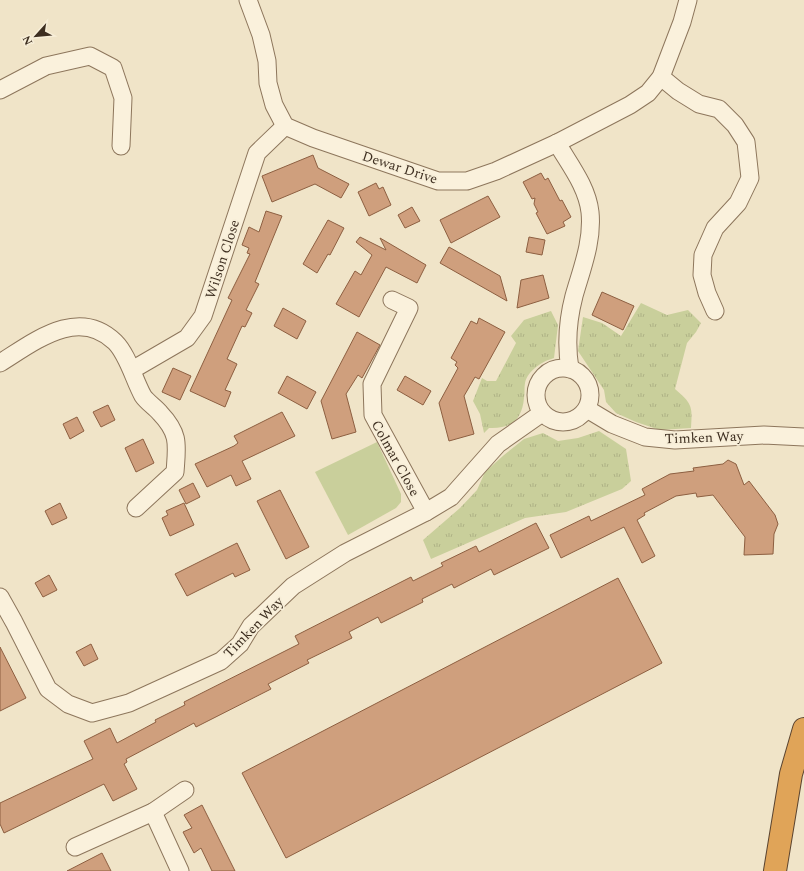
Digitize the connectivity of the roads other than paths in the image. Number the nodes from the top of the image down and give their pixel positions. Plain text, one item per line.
1 (688, 0) edge
2 (248, 1) edge
3 (661, 77) junction
4 (0, 90) edge
5 (285, 126) junction
6 (557, 143) junction
7 (121, 146) dead end
8 (392, 300) dead end
9 (715, 311) dead end
10 (0, 363) edge
11 (570, 369) junction
12 (132, 370) junction
13 (587, 409) junction
14 (542, 413) junction
15 (804, 437) edge
16 (136, 508) dead end
17 (426, 512) junction
18 (0, 597) edge
19 (804, 729) edge
20 (186, 790) dead end
21 (153, 812) junction
22 (75, 847) dead end
23 (180, 871) edge
24 (775, 871) edge

1 - 3 street, Dewar Drive
2 - 5 street
3 - 6 street, Dewar Drive
3 - 9 street
4 - 7 street
5 - 6 street, Dewar Drive
5 - 12 street, Wilson Close
6 - 11 street
8 - 17 street, Colmar Close
10 - 12 street
11 - 13 street
11 - 14 street
12 - 16 street
13 - 14 street
13 - 15 street, Timken Way
14 - 17 street, Timken Way
17 - 18 street, Timken Way
19 - 24 highway
20 - 21 street
21 - 22 street
21 - 23 street

